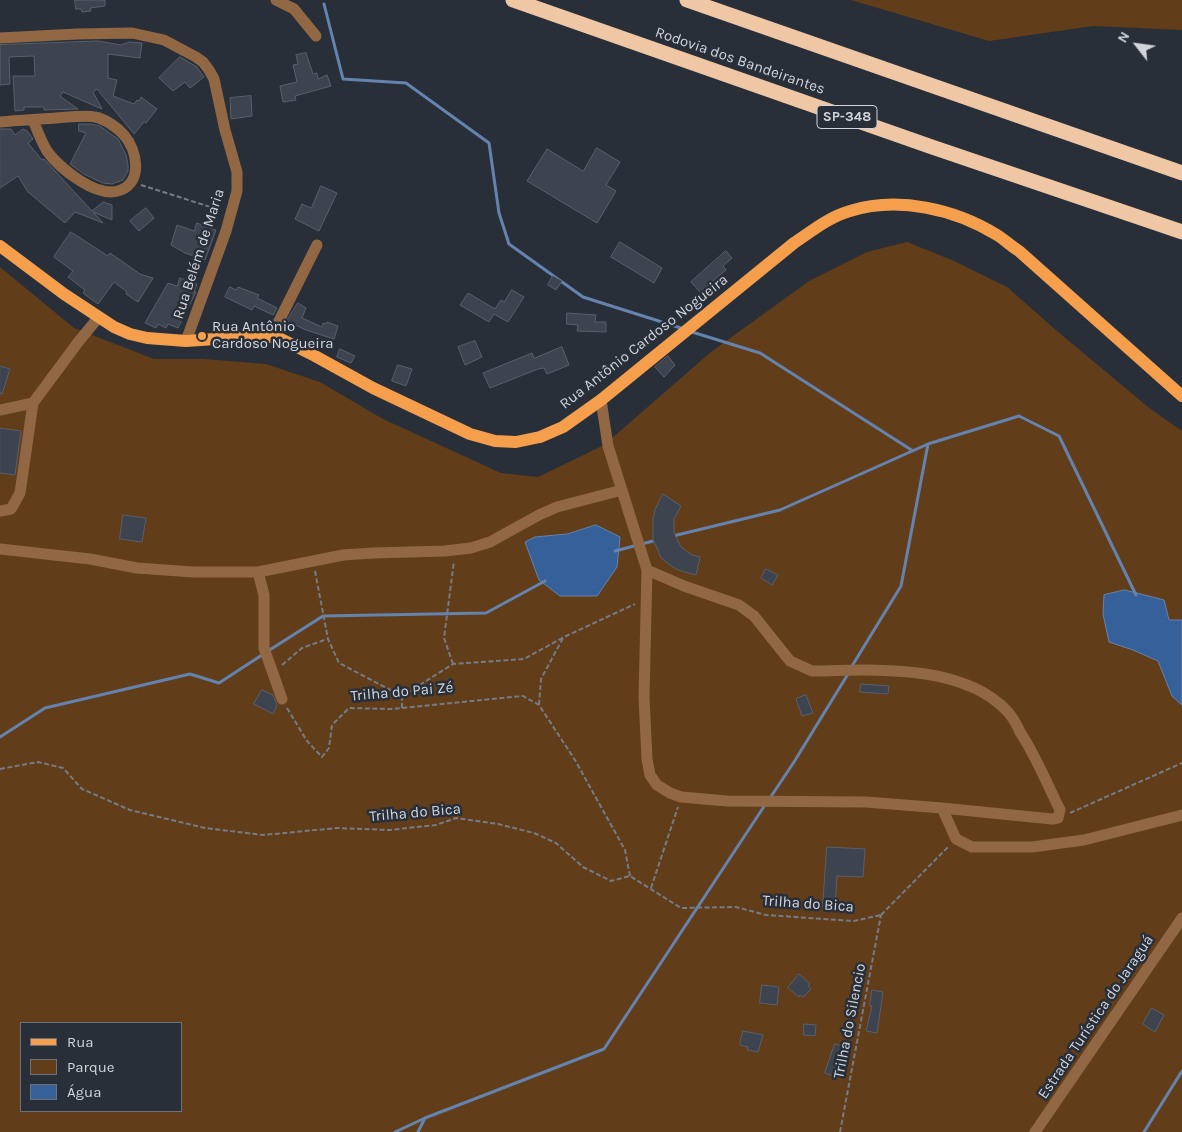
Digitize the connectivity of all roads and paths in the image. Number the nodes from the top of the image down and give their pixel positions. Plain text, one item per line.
1 (276, 0) edge
2 (513, 0) edge
3 (687, 0) edge
4 (316, 36) dead end
5 (0, 38) edge
6 (33, 120) junction
7 (0, 122) edge
8 (1182, 173) edge
9 (132, 182) junction
10 (231, 213) junction
11 (1182, 232) edge
12 (317, 245) dead end
13 (0, 246) edge
14 (98, 318) junction
15 (271, 337) junction
16 (186, 341) junction
17 (1182, 396) edge
18 (601, 400) junction
19 (34, 403) junction
20 (0, 410) edge
21 (622, 490) junction
22 (0, 511) edge
23 (0, 549) edge
24 (455, 550) junction
25 (313, 561) junction
26 (647, 570) junction
27 (258, 572) junction
28 (646, 599) junction
29 (564, 637) junction
30 (328, 639) junction
31 (452, 664) junction
32 (273, 673) junction
33 (402, 696) junction
34 (282, 699) joint
35 (539, 705) junction
36 (402, 708) junction
37 (1182, 763) edge
38 (0, 769) edge
39 (681, 797) junction
40 (942, 808) junction
41 (1182, 815) edge
42 (1058, 818) junction
43 (956, 839) junction
44 (630, 876) junction
45 (651, 888) junction
46 (881, 914) junction
47 (1182, 918) edge
48 (840, 1132) edge
49 (1035, 1132) edge

1 - 4 street
2 - 11 highway, Rodovia dos Bandeirantes / SP-348
3 - 8 highway
5 - 10 street, Rua Belém de Maria
6 - 7 street
6 - 9 street
6 - 9 street
9 - 10 path
10 - 16 street, Rua Belém de Maria
12 - 15 street
13 - 14 main road, Rua Antônio Cardoso Nogueira
14 - 16 main road, Rua Antônio Cardoso Nogueira
14 - 19 street
15 - 16 main road, Rua Antônio Cardoso Nogueira
15 - 18 main road, Rua Antônio Cardoso Nogueira
17 - 18 main road, Rua Antônio Cardoso Nogueira
18 - 21 street
19 - 20 street
19 - 22 street
21 - 24 street
21 - 26 street
23 - 27 street
24 - 25 street
24 - 31 path
25 - 27 street
25 - 30 path
26 - 28 street
26 - 42 street
27 - 32 street
28 - 29 path
28 - 39 street
29 - 31 path
29 - 35 path
30 - 32 path
30 - 33 path
31 - 33 path
32 - 34 street
33 - 36 path
34 - 36 path, Trilha do Pai Zé
35 - 36 path, Trilha do Pai Zé
35 - 44 path
37 - 42 path
38 - 44 path, Trilha do Bica
39 - 40 street
39 - 45 path
40 - 42 street
40 - 43 street
41 - 43 street
43 - 46 path
44 - 45 path, Trilha do Bica
45 - 46 path, Trilha do Bica
46 - 48 path, Trilha do Silencio
47 - 49 street, Estrada Turística do Jaraguá

